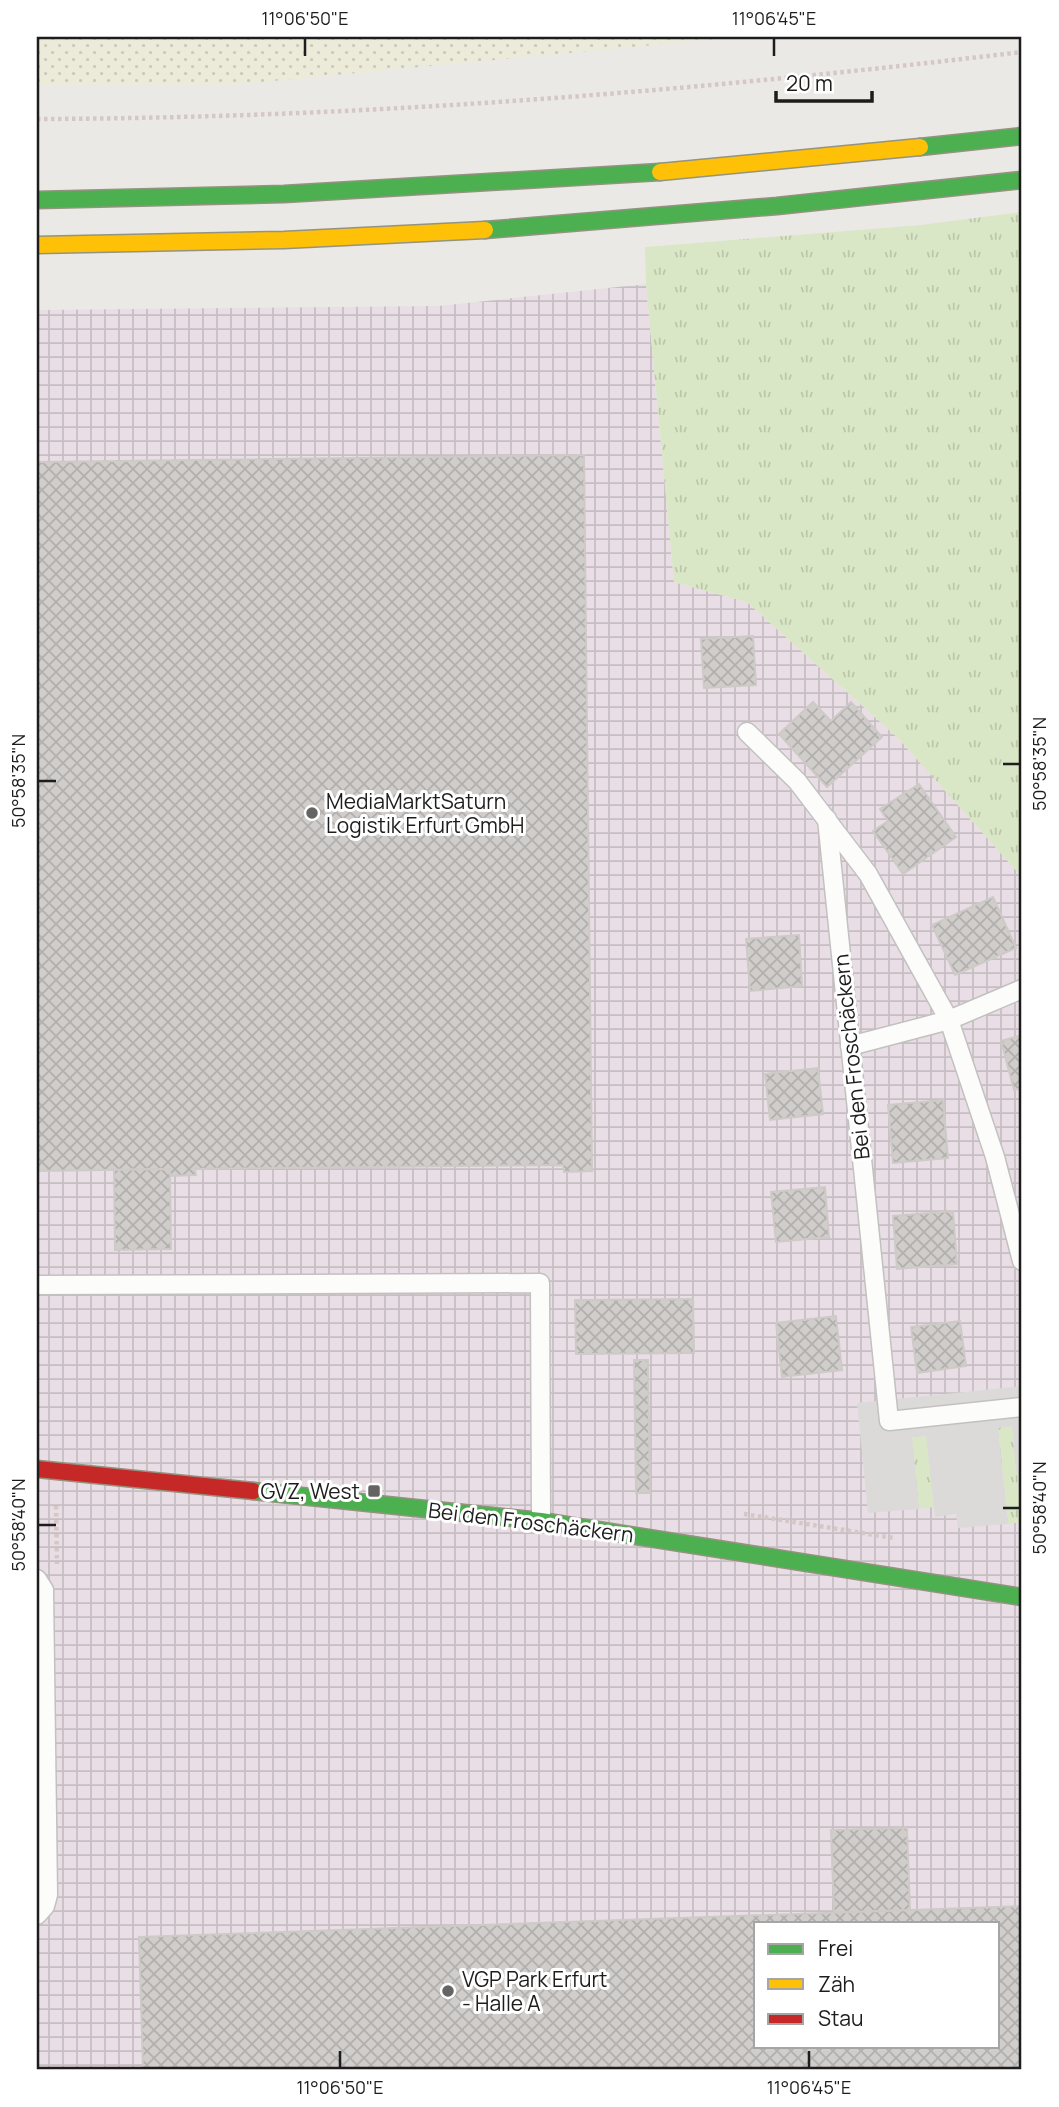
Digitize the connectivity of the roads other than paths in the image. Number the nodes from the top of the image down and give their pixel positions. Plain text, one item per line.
1 (1022, 136) edge
2 (1022, 180) edge
3 (37, 200) edge
4 (37, 245) edge
5 (747, 732) dead end
6 (827, 819) junction
7 (1022, 989) edge
8 (949, 1020) junction
9 (850, 1046) junction
10 (1022, 1261) edge
11 (37, 1285) edge
12 (1022, 1407) edge
13 (37, 1469) edge
14 (541, 1521) junction
15 (40, 1584) edge
16 (1022, 1597) edge
17 (37, 1914) edge

1 - 3 main road
2 - 4 main road
5 - 6 lane
6 - 8 lane
6 - 9 lane, Bei den Froschäckern
7 - 8 lane
8 - 9 lane
8 - 10 lane
9 - 12 lane, Bei den Froschäckern
11 - 14 lane
13 - 14 main road, Bei den Froschäckern
14 - 16 main road, Bei den Froschäckern
15 - 17 lane

